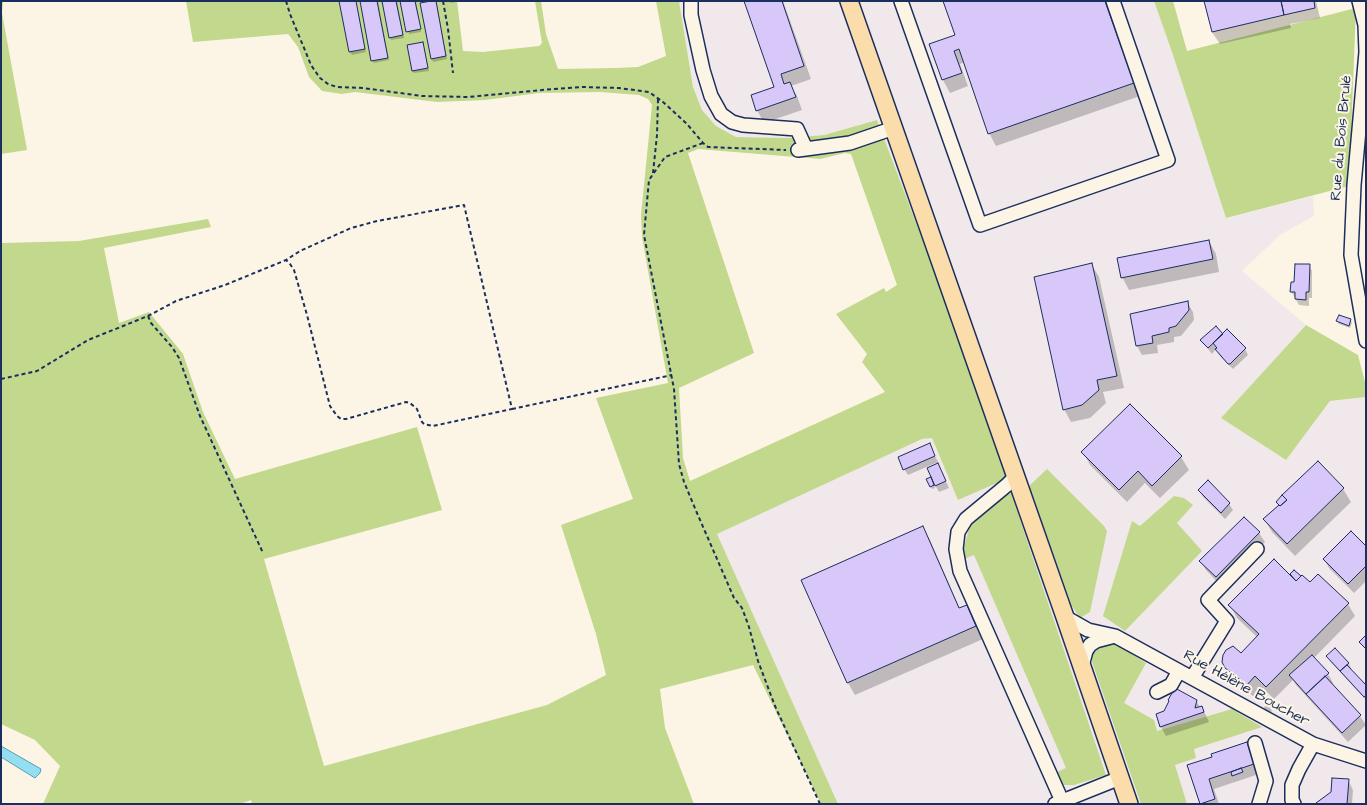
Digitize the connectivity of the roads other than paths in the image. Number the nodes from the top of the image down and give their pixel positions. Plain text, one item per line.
1 (691, 1) edge
2 (849, 1) edge
3 (901, 1) edge
4 (1113, 1) edge
5 (1359, 1) edge
6 (894, 128) junction
7 (1366, 341) edge
8 (1016, 476) junction
9 (1257, 549) dead end
10 (1066, 618) junction
11 (1115, 636) junction
12 (1082, 666) junction
13 (1179, 670) junction
14 (1192, 678) junction
15 (1157, 692) dead end
16 (1254, 743) dead end
17 (1313, 744) junction
18 (1366, 761) edge
19 (1120, 778) junction
20 (1059, 802) edge
21 (1129, 804) edge
22 (1259, 804) edge
23 (1294, 804) edge

1 - 6 street
2 - 6 main road
3 - 4 street
5 - 7 street, Rue du Bois Brulé
6 - 8 main road
8 - 10 main road
8 - 20 street
9 - 14 street
10 - 11 street, Rue Hélène Boucher
10 - 12 main road
11 - 12 street
11 - 13 street, Rue Hélène Boucher
12 - 19 main road
13 - 14 street, Rue Hélène Boucher
13 - 15 street
14 - 17 street, Rue Hélène Boucher
16 - 22 street
17 - 18 street, Rue Hélène Boucher
17 - 23 street
19 - 20 street
19 - 21 main road

